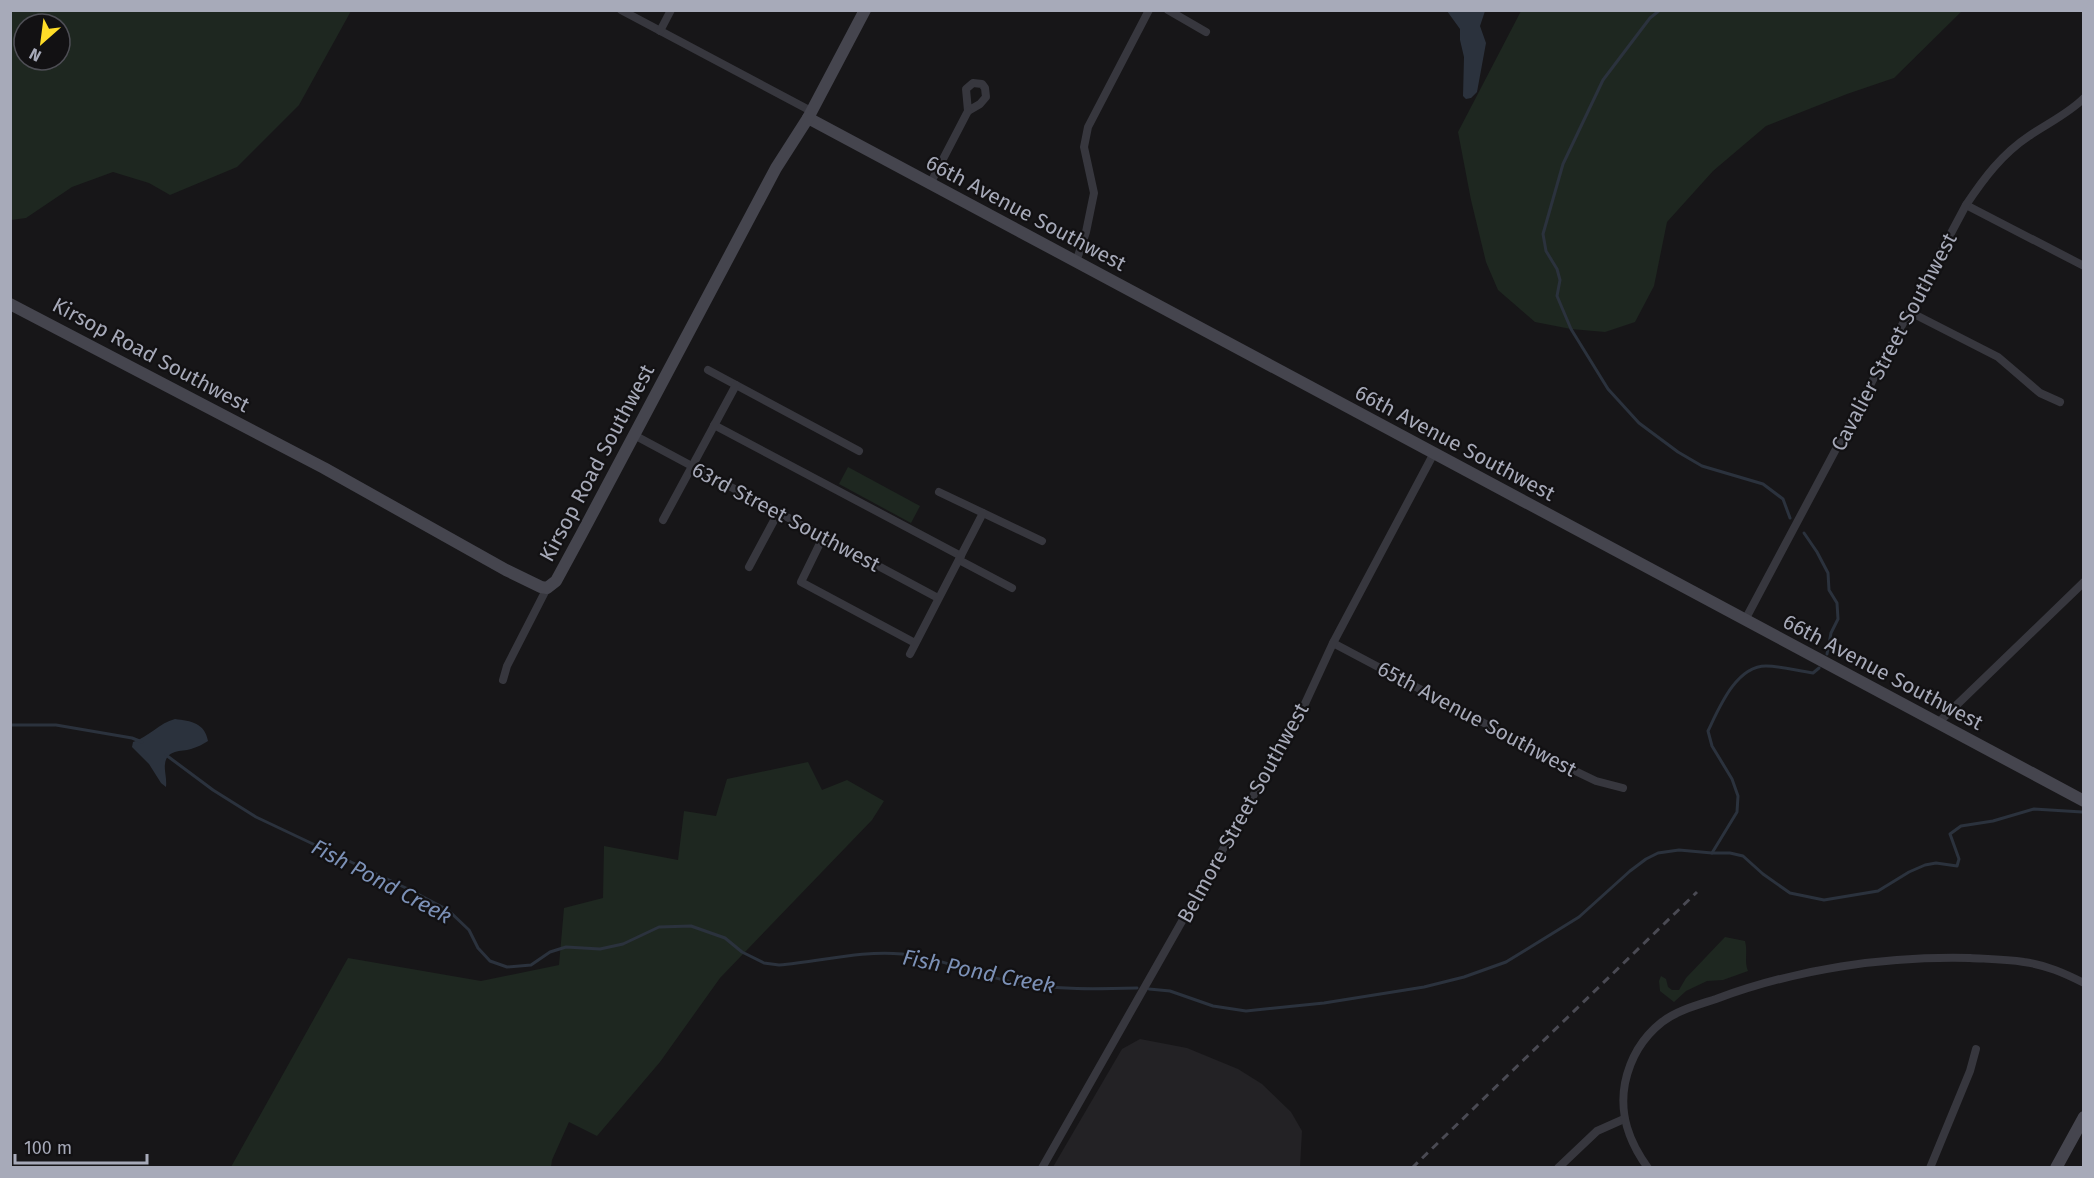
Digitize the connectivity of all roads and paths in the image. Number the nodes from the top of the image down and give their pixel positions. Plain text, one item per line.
1 (621, 10) edge
2 (671, 10) edge
3 (865, 10) edge
4 (1149, 10) edge
5 (1168, 10) edge
6 (660, 31) junction
7 (1206, 32) dead end
8 (2084, 98) edge
9 (968, 111) dead end
10 (809, 115) junction
11 (930, 184) junction
12 (1966, 205) junction
13 (1076, 262) junction
14 (2084, 266) edge
15 (10, 304) edge
16 (1910, 312) junction
17 (708, 370) dead end
18 (736, 385) junction
19 (2060, 402) dead end
20 (714, 424) junction
21 (634, 435) junction
22 (859, 451) dead end
23 (1434, 453) junction
24 (692, 467) junction
25 (939, 492) dead end
26 (778, 513) junction
27 (983, 513) junction
28 (663, 520) dead end
29 (823, 537) junction
30 (1042, 541) dead end
31 (960, 558) junction
32 (749, 567) dead end
33 (2084, 582) edge
34 (547, 588) junction
35 (1012, 588) dead end
36 (938, 598) junction
37 (1745, 620) junction
38 (915, 643) junction
39 (1333, 643) junction
40 (910, 654) dead end
41 (503, 680) dead end
42 (1939, 722) junction
43 (1623, 788) dead end
44 (2084, 801) edge
45 (2084, 983) edge
46 (1976, 1049) dead end
47 (2084, 1117) edge
48 (1624, 1119) junction
49 (1042, 1167) edge
50 (1558, 1167) edge
51 (1648, 1167) edge
52 (1930, 1167) edge
53 (2056, 1167) edge

1 - 6 street, 66th Avenue Southwest
2 - 6 street
3 - 10 street, Kirsop Road Southwest
4 - 13 street
5 - 7 street
6 - 10 street, 66th Avenue Southwest
8 - 12 street, Cavalier Street Southwest
9 - 11 street
10 - 11 street, 66th Avenue Southwest
10 - 21 street, Kirsop Road Southwest
11 - 13 street, 66th Avenue Southwest
12 - 14 street
12 - 16 street, Cavalier Street Southwest
13 - 23 street, 66th Avenue Southwest
15 - 34 street, Kirsop Road Southwest
16 - 19 street
16 - 37 street, Cavalier Street Southwest
17 - 18 street
18 - 20 street
18 - 22 street
20 - 24 street
20 - 31 street
21 - 24 street, 63rd Street Southwest
21 - 34 street, Kirsop Road Southwest
23 - 37 street, 66th Avenue Southwest
23 - 39 street, Belmore Street Southwest
24 - 26 street, 63rd Street Southwest
24 - 28 street
25 - 27 street
26 - 29 street, 63rd Street Southwest
26 - 32 street
27 - 30 street
27 - 31 street
29 - 36 street, 63rd Street Southwest
29 - 38 street
31 - 35 street
31 - 36 street
33 - 42 street
34 - 41 street
36 - 38 street
37 - 42 street, 66th Avenue Southwest
38 - 40 street
39 - 43 street, 65th Avenue Southwest
39 - 49 street, Belmore Street Southwest
42 - 44 street, 66th Avenue Southwest
45 - 48 street
46 - 52 street
47 - 53 street
48 - 50 street
48 - 51 street

